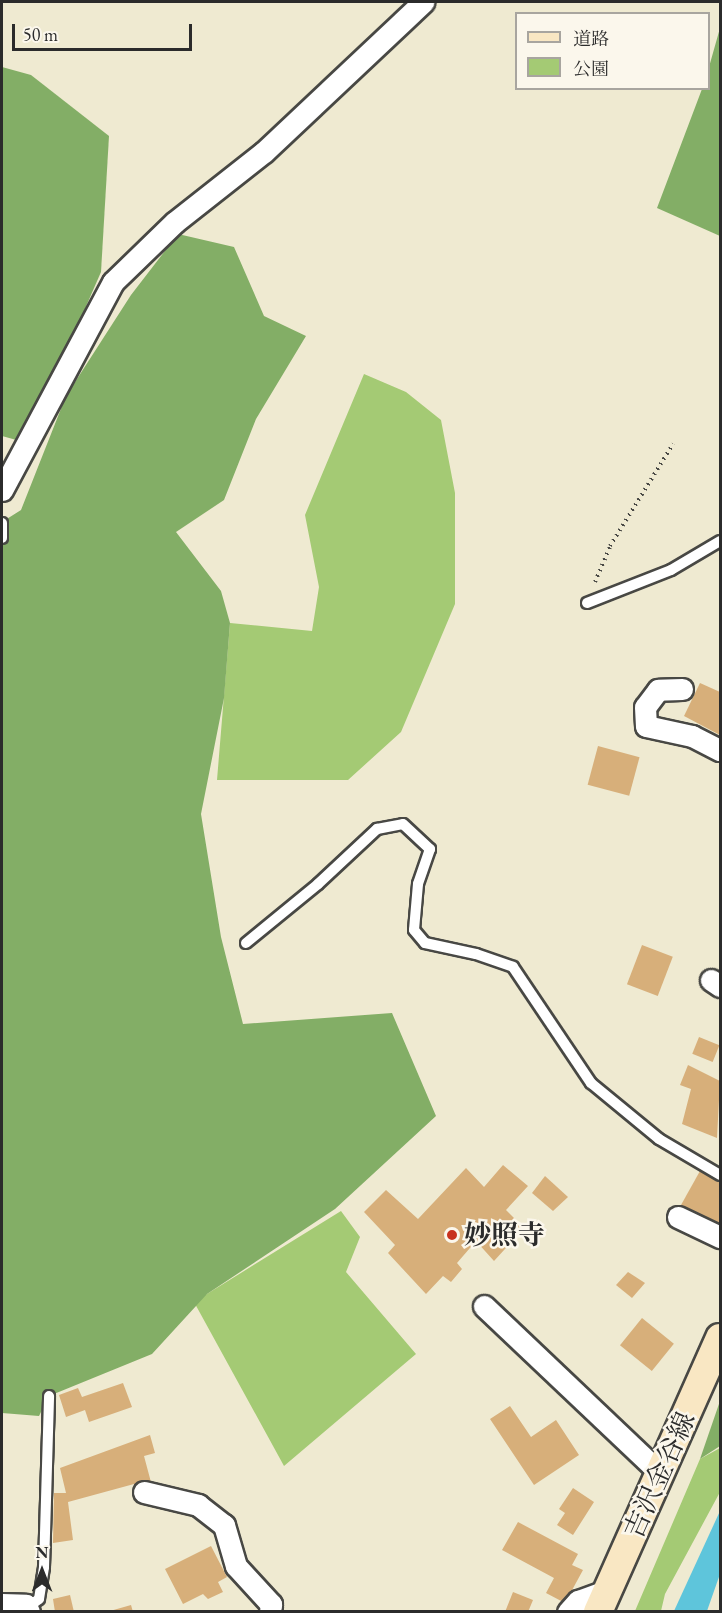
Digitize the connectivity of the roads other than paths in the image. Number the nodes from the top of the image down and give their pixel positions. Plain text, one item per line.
1 (423, 2) edge
2 (2, 490) edge
3 (2, 523) edge
4 (2, 538) edge
5 (720, 541) edge
6 (587, 603) road end
7 (682, 689) dead end
8 (720, 750) edge
9 (246, 942) dead end
10 (720, 1175) edge
11 (678, 1216) dead end
12 (720, 1237) edge
13 (484, 1306) dead end
14 (720, 1338) edge
15 (49, 1396) dead end
16 (660, 1473) junction
17 (144, 1492) dead end
18 (603, 1601) edge
19 (2, 1604) edge
20 (28, 1610) edge
21 (270, 1611) edge
22 (568, 1611) edge

1 - 2 street
3 - 4 lane
5 - 6 lane
7 - 8 street
9 - 10 lane
11 - 12 street
13 - 16 street
14 - 16 main road, 吉沢金谷線
15 - 20 lane
16 - 18 main road, 吉沢金谷線
17 - 21 street
18 - 22 street
19 - 20 street

